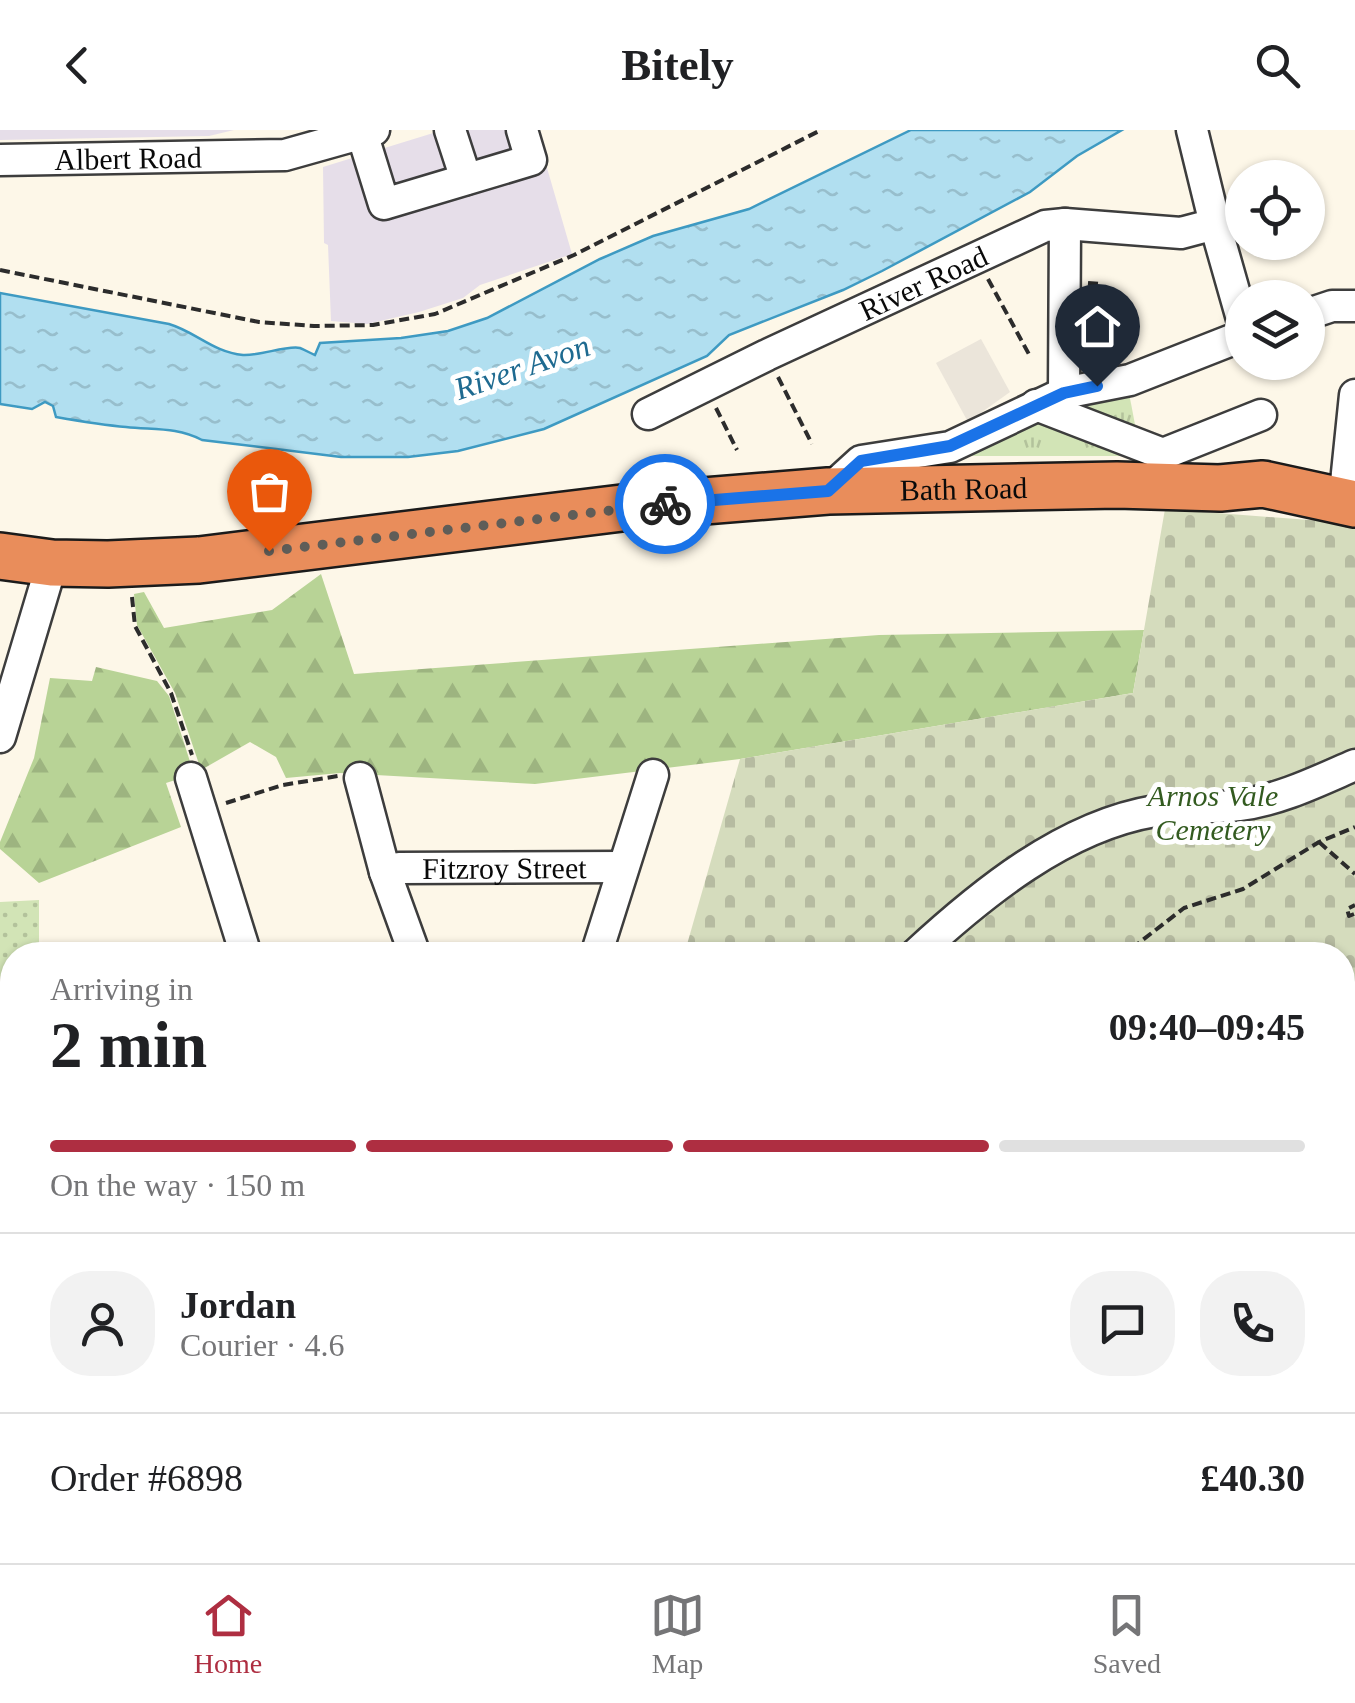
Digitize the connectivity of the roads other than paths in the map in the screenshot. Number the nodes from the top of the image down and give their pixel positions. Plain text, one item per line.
1 (450, 130) edge
2 (522, 130) edge
3 (1192, 130) edge
4 (368, 132) edge
5 (304, 140) edge
6 (253, 143) edge
7 (0, 160) edge
8 (466, 179) junction
9 (1065, 224) junction
10 (1214, 224) junction
11 (1231, 280) edge
12 (1355, 306) edge
13 (1325, 308) edge
14 (1225, 343) edge
15 (1355, 396) edge
16 (1050, 399) junction
17 (648, 414) dead end
18 (1260, 415) dead end
19 (828, 491) junction
20 (1336, 501) edge
21 (0, 556) edge
22 (52, 563) junction
23 (0, 570) edge
24 (0, 737) edge
25 (1355, 765) edge
26 (192, 767) road end
27 (652, 775) dead end
28 (360, 778) road end
29 (622, 867) junction
30 (386, 872) junction
31 (242, 942) edge
32 (410, 942) edge
33 (600, 942) edge
34 (929, 942) edge

1 - 8 street
2 - 8 street
3 - 10 street
4 - 5 street, Albert Road
4 - 8 street
5 - 6 street, Albert Road
6 - 7 street, Albert Road
9 - 10 street, River Road
9 - 16 street
9 - 17 street, River Road
10 - 11 street
12 - 13 street
14 - 16 street
15 - 20 street
16 - 18 street
16 - 19 street
19 - 20 highway, Bath Road
19 - 22 highway, Bath Road
21 - 22 highway, Bath Road
22 - 23 highway, Bath Road
22 - 24 street
25 - 34 street
26 - 31 street
27 - 29 street
28 - 30 street
29 - 30 street, Fitzroy Street
29 - 33 street
30 - 32 street

